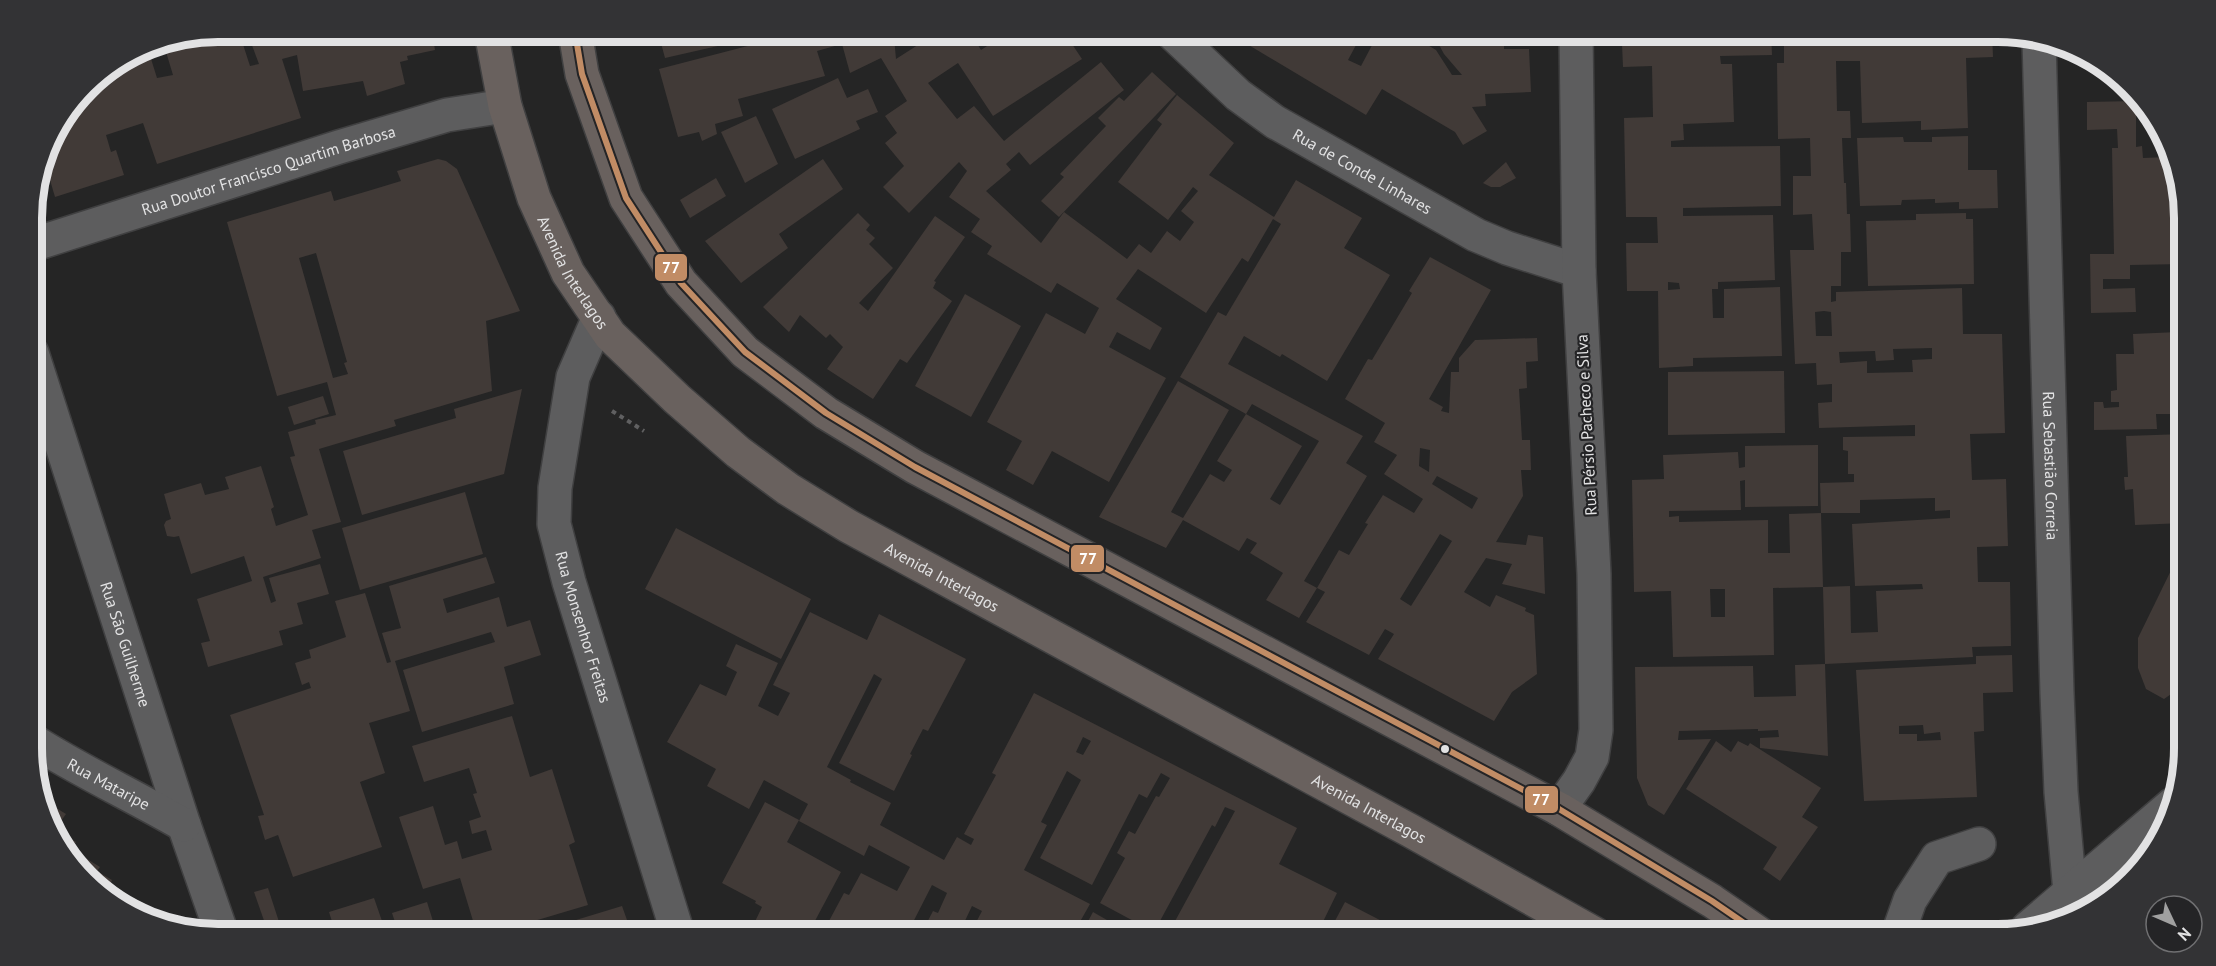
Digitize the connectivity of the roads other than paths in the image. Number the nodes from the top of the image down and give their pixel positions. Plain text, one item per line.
1 (493, 42) edge
2 (577, 42) edge
3 (1182, 42) edge
4 (1576, 42) edge
5 (2039, 47) edge
6 (505, 106) junction
7 (42, 242) edge
8 (1579, 271) junction
9 (599, 317) junction
10 (42, 384) edge
11 (42, 747) edge
12 (1559, 809) junction
13 (2161, 814) edge
14 (184, 825) junction
15 (1979, 844) dead end
16 (2070, 892) junction
17 (2038, 919) edge
18 (219, 924) edge
19 (675, 924) edge
20 (1577, 924) edge
21 (1745, 924) edge
22 (1902, 924) edge

1 - 6 main road, Avenida Interlagos
2 - 12 main road
3 - 8 street, Rua de Conde Linhares
4 - 8 street, Rua Pérsio Pacheco e Silva
5 - 16 street, Rua Sebastião Correia
6 - 7 street, Rua Doutor Francisco Quartim Barbosa
6 - 9 main road, Avenida Interlagos
8 - 12 street, Rua Pérsio Pacheco e Silva
9 - 19 street, Rua Monsenhor Freitas
9 - 20 main road, Avenida Interlagos
10 - 14 street, Rua São Guilherme
11 - 14 street, Rua Mataripe
12 - 21 main road
13 - 16 street
14 - 18 street, Rua São Guilherme
15 - 22 street
16 - 17 street

